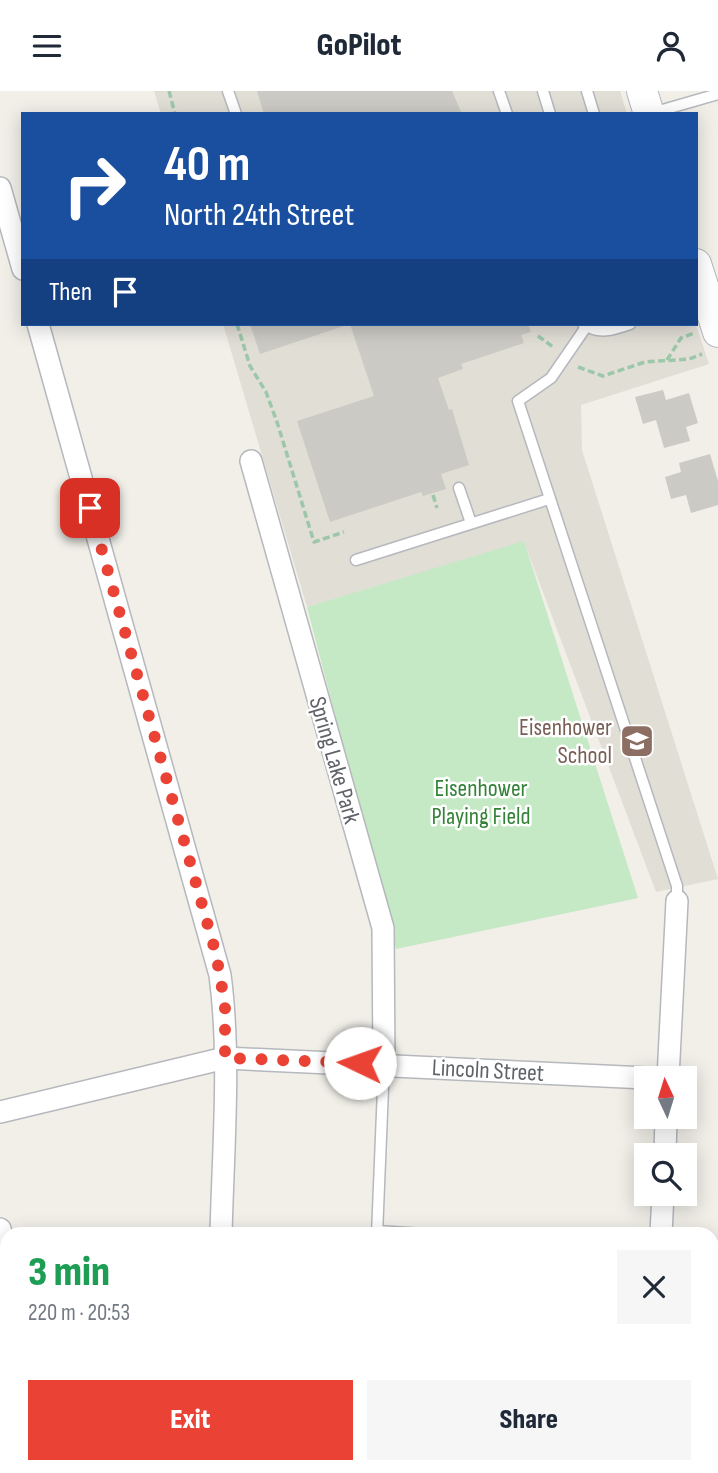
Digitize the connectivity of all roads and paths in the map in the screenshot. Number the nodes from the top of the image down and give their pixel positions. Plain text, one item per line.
1 (169, 91) edge
2 (229, 91) edge
3 (499, 91) edge
4 (543, 91) edge
5 (587, 91) edge
6 (642, 91) edge
7 (718, 94) edge
8 (174, 112) edge
9 (235, 112) edge
10 (506, 112) edge
11 (549, 112) edge
12 (593, 112) edge
13 (648, 112) edge
14 (656, 112) edge
15 (0, 188) edge
16 (21, 261) edge
17 (698, 270) edge
18 (707, 299) edge
19 (39, 326) edge
20 (238, 326) edge
21 (583, 326) edge
22 (586, 326) edge
23 (624, 326) edge
24 (538, 336) dead end
25 (705, 339) edge
26 (565, 357) junction
27 (667, 360) junction
28 (251, 461) dead end
29 (459, 488) dead end
30 (433, 495) dead end
31 (549, 499) junction
32 (437, 508) dead end
33 (471, 523) junction
34 (344, 532) dead end
35 (356, 560) dead end
36 (677, 901) joint
37 (225, 1058) junction
38 (384, 1065) junction
39 (669, 1066) edge
40 (634, 1077) edge
41 (0, 1112) edge
42 (663, 1206) edge
43 (220, 1227) edge
44 (377, 1227) edge
45 (662, 1227) edge

1 - 8 path
2 - 9 lane
3 - 10 lane
4 - 11 lane
5 - 12 lane
6 - 13 main road
7 - 14 lane
15 - 16 street
17 - 18 main road
18 - 25 main road
19 - 37 street
20 - 34 path
21 - 26 lane
22 - 23 lane
24 - 26 path
25 - 27 path
25 - 27 path
26 - 27 path
26 - 31 lane
28 - 38 street, Spring Lake Park
29 - 33 lane
30 - 32 path
31 - 33 lane
31 - 36 lane
33 - 35 lane
36 - 39 street
37 - 38 street, Lincoln Street
37 - 41 street, Lincoln Street
37 - 43 street
38 - 40 street, Lincoln Street
38 - 44 lane
42 - 45 street

